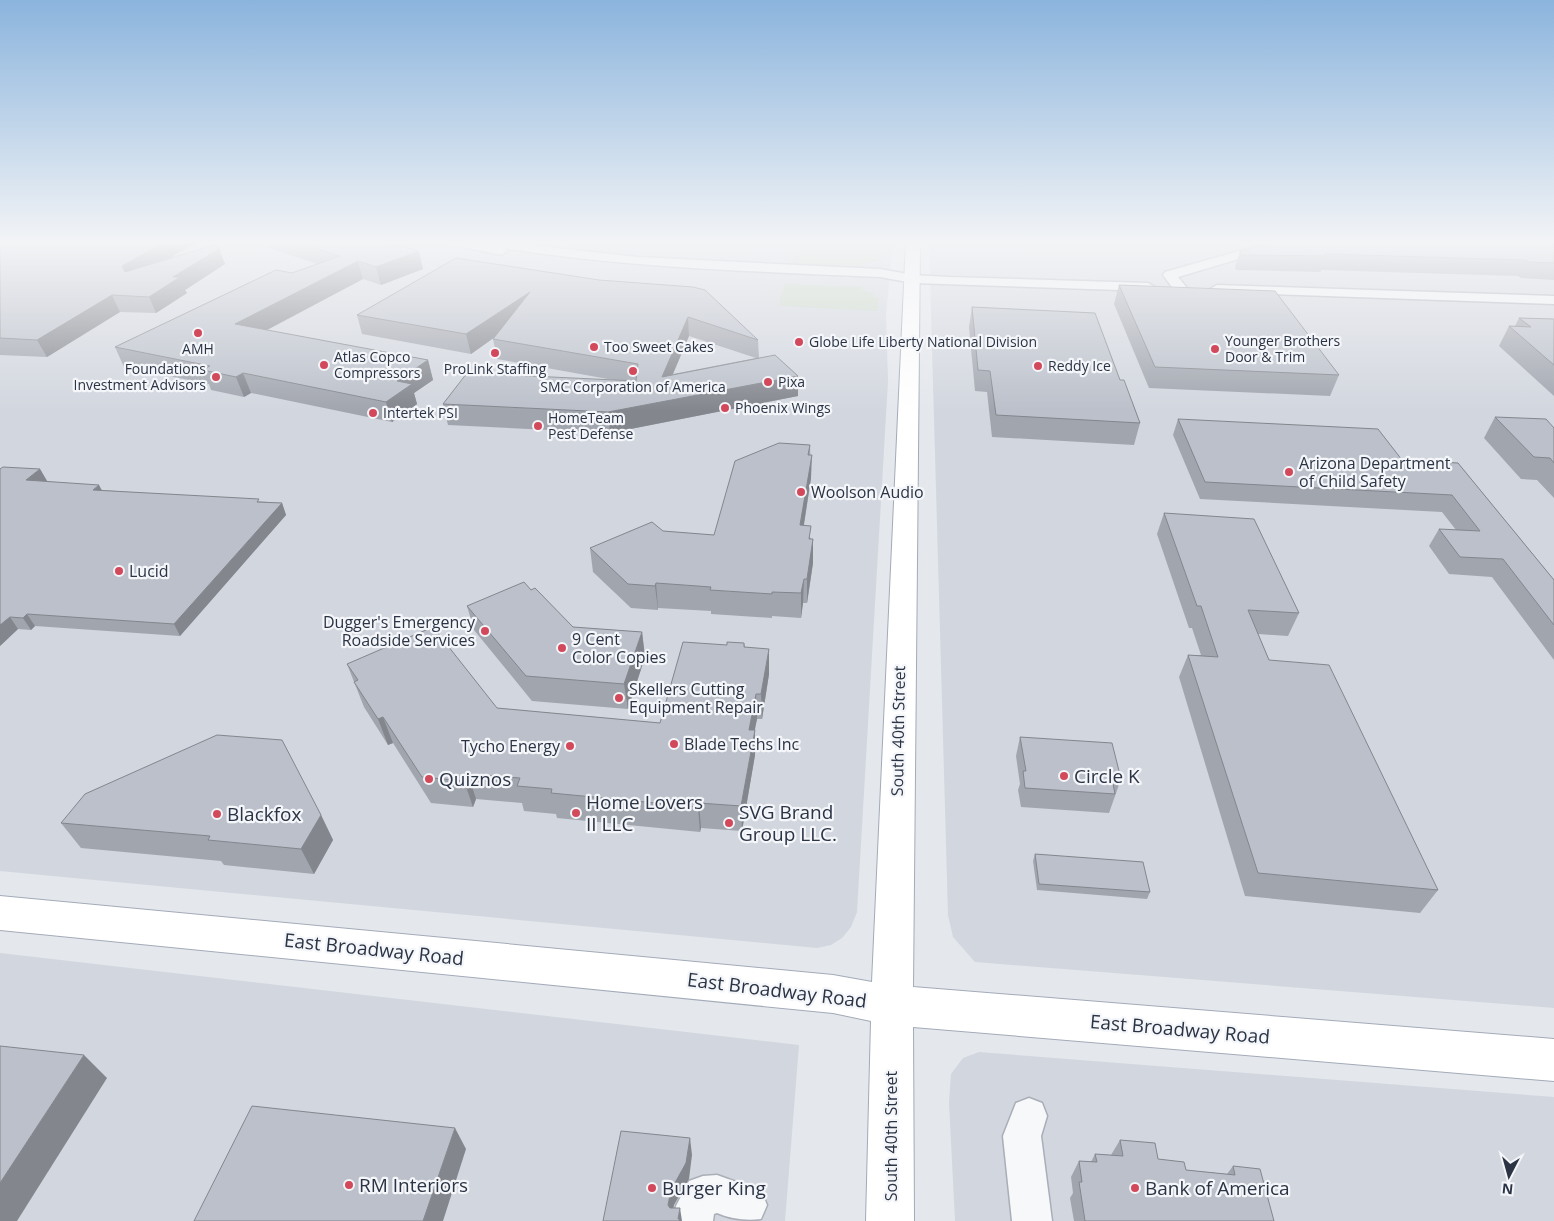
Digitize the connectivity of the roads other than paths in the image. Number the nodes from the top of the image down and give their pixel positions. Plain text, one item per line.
1 (912, 298) edge
2 (1490, 298) edge
3 (1554, 300) edge
4 (0, 913) edge
5 (892, 1005) junction
6 (1554, 1060) edge
7 (1029, 1116) dead end
8 (747, 1205) dead end
9 (693, 1221) edge
10 (890, 1221) edge
11 (1032, 1221) edge

1 - 5 main road, South 40th Street
2 - 3 street
4 - 5 main road, East Broadway Road
5 - 6 main road, East Broadway Road
5 - 10 main road, South 40th Street
7 - 11 street
8 - 9 street

